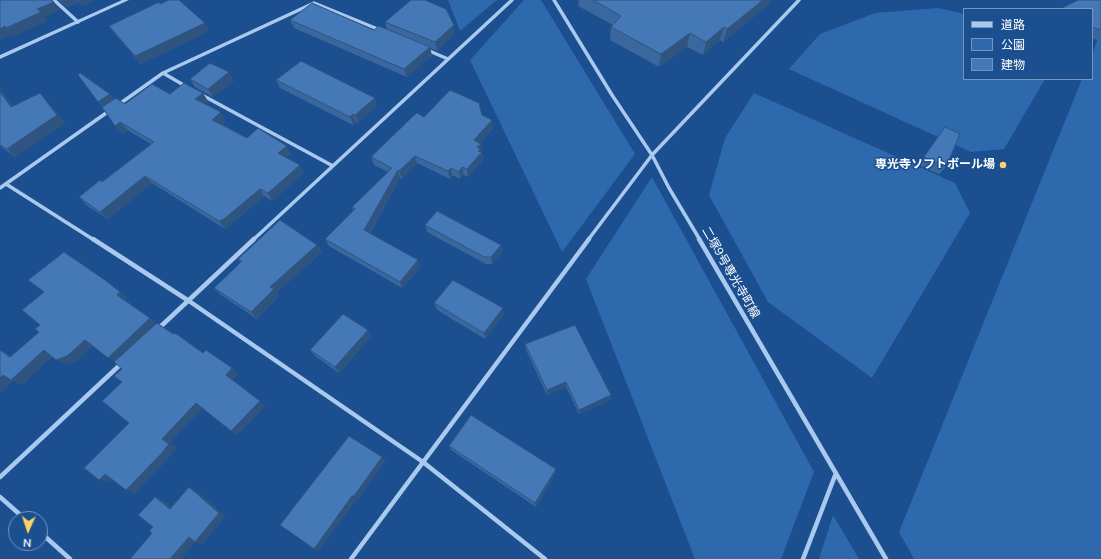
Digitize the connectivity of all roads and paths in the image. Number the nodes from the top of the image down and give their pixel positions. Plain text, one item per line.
1 (54, 0) edge
2 (126, 0) edge
3 (512, 0) edge
4 (554, 0) edge
5 (799, 0) edge
6 (78, 22) junction
7 (385, 32) edge
8 (420, 47) edge
9 (0, 57) edge
10 (448, 59) junction
11 (163, 73) junction
12 (190, 88) edge
13 (197, 92) edge
14 (652, 155) junction
15 (334, 166) junction
16 (6, 184) junction
17 (0, 188) edge
18 (189, 301) junction
19 (155, 333) edge
20 (126, 359) edge
21 (423, 462) junction
22 (836, 473) junction
23 (0, 477) edge
24 (0, 497) edge
25 (16, 511) edge
26 (48, 539) edge
27 (70, 559) edge
28 (351, 559) edge
29 (545, 559) edge
30 (803, 559) edge
31 (886, 559) edge

1 - 6 street
2 - 6 street
3 - 10 street
4 - 14 street, 二塚9号専光寺町線
5 - 14 street
6 - 9 street
7 - 11 street
8 - 10 street
10 - 15 street
11 - 12 street
11 - 16 street
13 - 15 street
14 - 21 street
14 - 22 street, 二塚9号専光寺町線
15 - 18 street
16 - 17 street
16 - 18 street
18 - 19 street
18 - 21 street
20 - 23 street
21 - 28 street
21 - 29 street
22 - 30 street
22 - 31 street, 二塚9号専光寺町線
24 - 25 street
26 - 27 street

